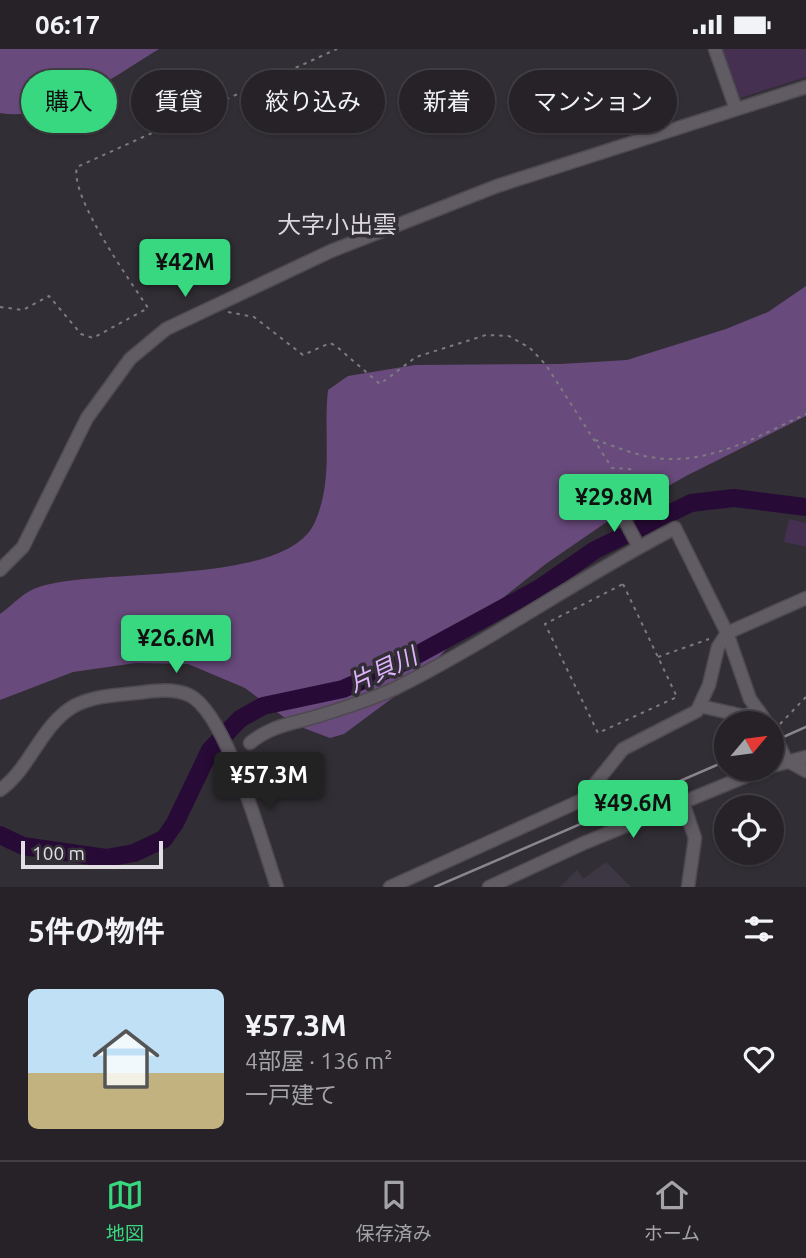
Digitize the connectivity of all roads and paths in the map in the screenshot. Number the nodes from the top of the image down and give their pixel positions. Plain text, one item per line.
1 (337, 49) edge
2 (715, 49) edge
3 (806, 87) edge
4 (736, 109) junction
5 (0, 307) edge
6 (226, 312) dead end
7 (806, 414) edge
8 (594, 439) junction
9 (617, 506) joint
10 (639, 547) junction
11 (0, 570) edge
12 (806, 598) edge
13 (727, 633) junction
14 (658, 657) junction
15 (806, 697) edge
16 (700, 706) junction
17 (716, 711) edge
18 (759, 711) edge
19 (784, 716) edge
20 (250, 743) dead end
21 (784, 756) edge
22 (806, 757) edge
23 (786, 760) junction
24 (806, 771) edge
25 (735, 781) edge
26 (0, 790) edge
27 (683, 803) junction
28 (277, 887) edge
29 (390, 887) edge
30 (489, 887) edge
31 (688, 887) edge

1 - 5 path
2 - 4 street
3 - 4 street
4 - 11 street
6 - 8 path
7 - 8 path
8 - 9 path
9 - 10 street
10 - 13 street
10 - 20 street
12 - 13 street
13 - 14 path
13 - 16 street
13 - 18 street
14 - 14 path
15 - 19 path
16 - 17 street
16 - 29 street
21 - 23 street
22 - 23 street
23 - 24 street
25 - 27 street
26 - 28 street
27 - 30 street
27 - 31 street

